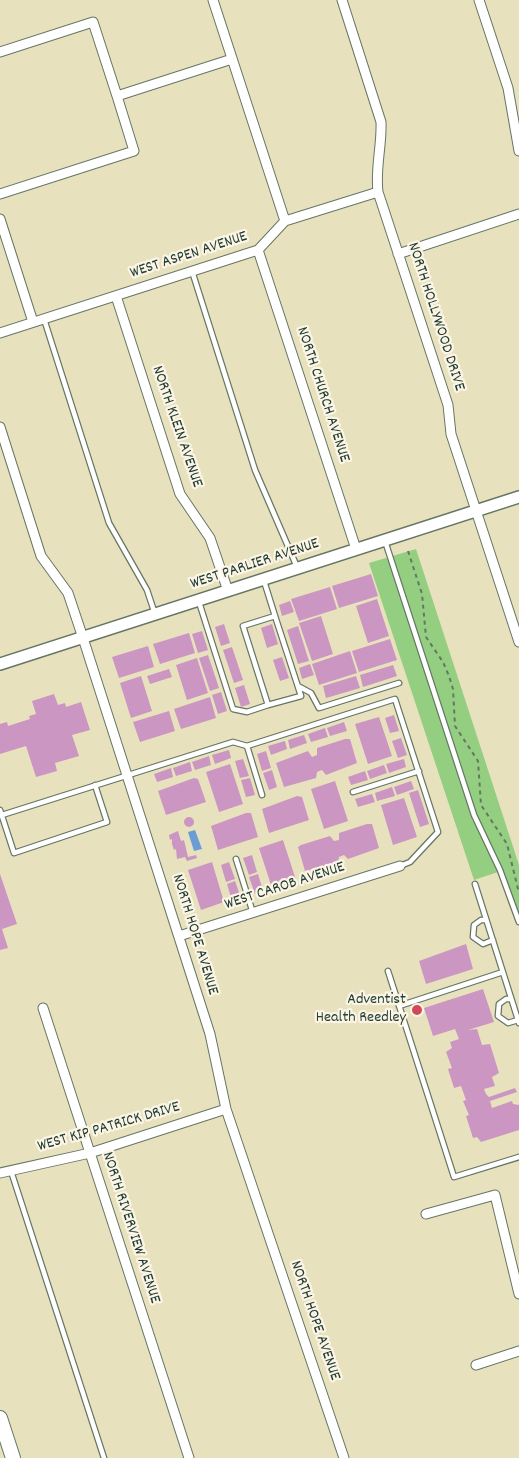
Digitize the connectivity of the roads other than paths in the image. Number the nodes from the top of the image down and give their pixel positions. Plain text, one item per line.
1 (214, 0) edge
2 (342, 0) edge
3 (479, 0) edge
4 (0, 52) edge
5 (232, 59) junction
6 (117, 96) junction
7 (519, 151) edge
8 (378, 192) junction
9 (0, 194) edge
10 (519, 214) edge
11 (0, 219) edge
12 (285, 221) junction
13 (258, 250) junction
14 (398, 254) junction
15 (192, 271) junction
16 (116, 296) junction
17 (44, 319) junction
18 (33, 322) junction
19 (0, 333) edge
20 (0, 427) edge
21 (519, 497) edge
22 (475, 511) junction
23 (384, 540) junction
24 (356, 549) junction
25 (297, 568) junction
26 (264, 580) junction
27 (228, 591) junction
28 (198, 601) junction
29 (156, 614) junction
30 (275, 616) junction
31 (83, 638) junction
32 (519, 642) edge
33 (0, 664) edge
34 (399, 683) dead end
35 (298, 686) junction
36 (311, 692) junction
37 (301, 696) junction
38 (268, 705) junction
39 (247, 746) junction
40 (419, 771) junction
41 (127, 776) junction
42 (95, 785) junction
43 (353, 792) dead end
44 (262, 795) dead end
45 (1, 812) edge
46 (236, 860) dead end
47 (400, 866) joint
48 (475, 884) dead end
49 (253, 913) junction
50 (486, 920) junction
51 (519, 922) edge
52 (179, 936) junction
53 (493, 940) junction
54 (388, 971) dead end
55 (503, 972) junction
56 (511, 999) junction
57 (399, 1006) junction
58 (43, 1008) dead end
59 (518, 1022) edge
60 (226, 1109) junction
61 (90, 1152) junction
62 (519, 1157) edge
63 (10, 1170) junction
64 (0, 1173) edge
65 (426, 1214) dead end
66 (519, 1294) edge
67 (519, 1351) edge
68 (476, 1365) dead end
69 (0, 1418) edge
70 (13, 1458) edge
71 (104, 1458) edge
72 (189, 1458) edge
73 (344, 1458) edge

1 - 5 street
2 - 8 street, NORTH HOLLYWOOD DRIVE
3 - 7 street
4 - 6 street
5 - 6 street
5 - 12 street
6 - 9 street
8 - 12 street, WEST ASPEN AVENUE
8 - 14 street, NORTH HOLLYWOOD DRIVE
10 - 14 street
11 - 18 street
12 - 13 street, WEST ASPEN AVENUE
13 - 15 street, WEST ASPEN AVENUE
13 - 24 street, NORTH CHURCH AVENUE
14 - 22 street, NORTH HOLLYWOOD DRIVE
15 - 16 street, WEST ASPEN AVENUE
15 - 25 lane
16 - 17 street, WEST ASPEN AVENUE
16 - 27 street, NORTH KLEIN AVENUE
17 - 18 street, WEST ASPEN AVENUE
17 - 29 lane
18 - 19 street, WEST ASPEN AVENUE
20 - 31 street, NORTH HOPE AVENUE
21 - 22 street, WEST PARLIER AVENUE
22 - 23 street, WEST PARLIER AVENUE
22 - 32 street, NORTH HOLLYWOOD DRIVE
23 - 24 street, WEST PARLIER AVENUE
23 - 51 lane
24 - 25 street, WEST PARLIER AVENUE
25 - 26 street, WEST PARLIER AVENUE
26 - 27 street, WEST PARLIER AVENUE
26 - 30 lane
27 - 28 street, WEST PARLIER AVENUE
28 - 29 street, WEST PARLIER AVENUE
28 - 38 lane
29 - 31 street, WEST PARLIER AVENUE
30 - 35 lane
30 - 38 lane
31 - 33 street, WEST PARLIER AVENUE
31 - 41 street, NORTH HOPE AVENUE
34 - 36 lane
35 - 36 lane
35 - 37 lane
36 - 37 lane
37 - 38 lane
39 - 40 lane
39 - 41 lane
39 - 44 lane
40 - 43 lane
40 - 47 lane
41 - 42 lane
41 - 52 street, NORTH HOPE AVENUE
42 - 45 lane
42 - 45 lane
46 - 49 lane
47 - 49 street, WEST CAROB AVENUE
48 - 50 lane
49 - 52 street, WEST CAROB AVENUE
50 - 53 lane
50 - 53 lane
52 - 60 street, NORTH HOPE AVENUE
53 - 55 lane
54 - 57 lane
55 - 56 lane
55 - 57 lane
56 - 59 lane
56 - 59 lane
57 - 62 lane
58 - 61 street, NORTH RIVERVIEW AVENUE
60 - 61 street, WEST KIP PATRICK DRIVE
60 - 73 street, NORTH HOPE AVENUE
61 - 63 street, WEST KIP PATRICK DRIVE
61 - 72 street, NORTH RIVERVIEW AVENUE
63 - 64 street, WEST KIP PATRICK DRIVE
63 - 71 lane
65 - 66 street
67 - 68 street
69 - 70 main road

